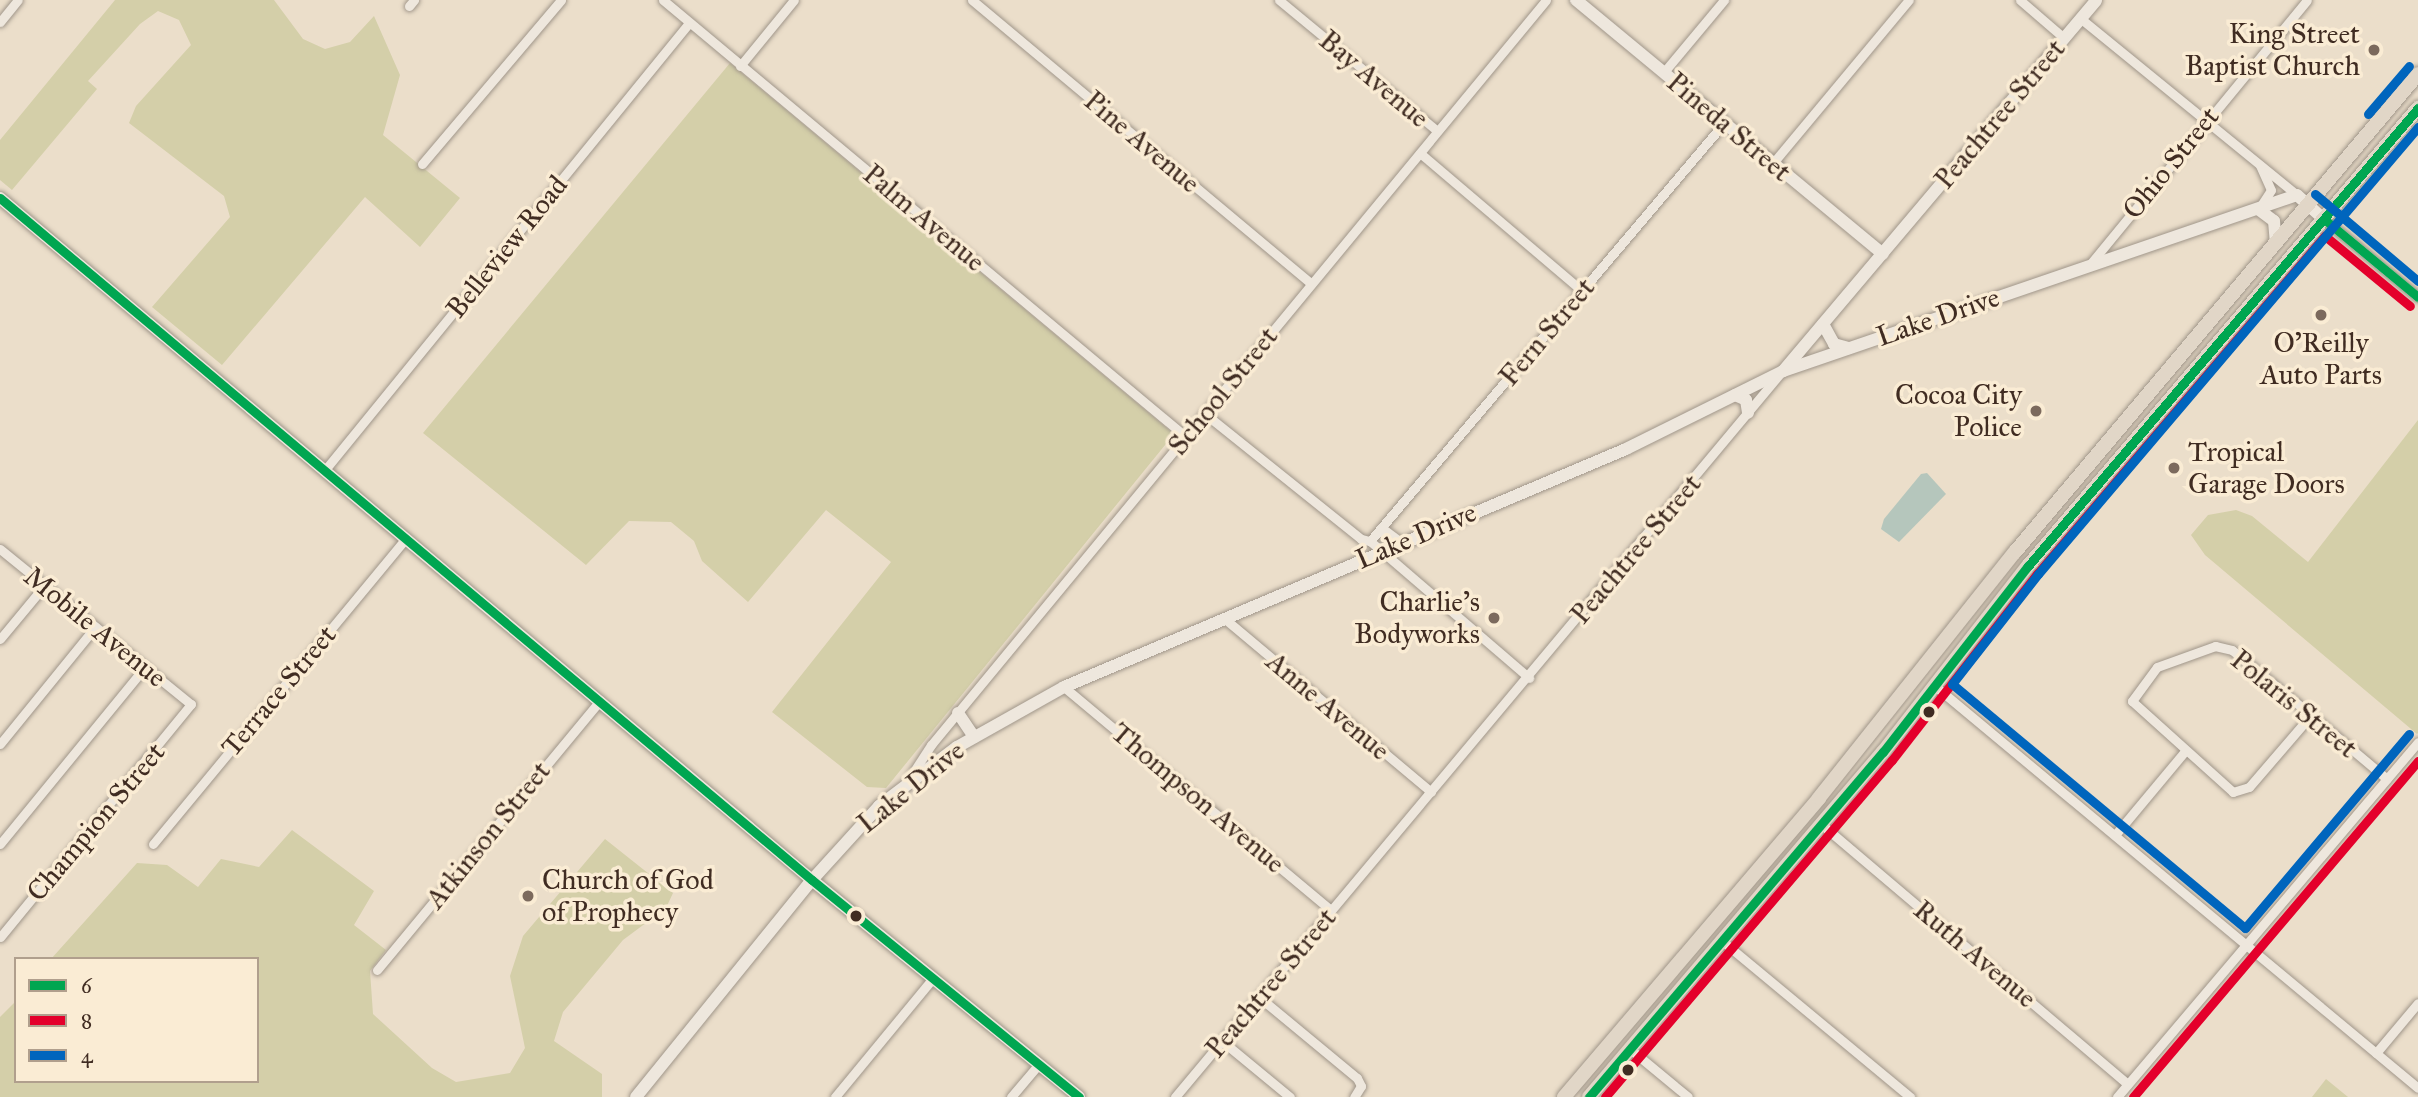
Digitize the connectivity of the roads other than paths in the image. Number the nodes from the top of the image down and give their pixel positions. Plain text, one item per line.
1 (18, 0) edge
2 (561, 0) edge
3 (663, 0) edge
4 (794, 0) edge
5 (972, 0) edge
6 (1279, 0) edge
7 (1546, 0) edge
8 (1576, 0) edge
9 (1724, 0) edge
10 (1909, 0) edge
11 (2020, 0) edge
12 (2096, 0) edge
13 (2307, 0) edge
14 (2080, 18) junction
15 (0, 22) edge
16 (690, 23) junction
17 (2064, 38) junction
18 (740, 66) junction
19 (1664, 72) junction
20 (2418, 74) edge
21 (2418, 108) edge
22 (2204, 120) junction
23 (1724, 123) junction
24 (1436, 130) junction
25 (1420, 153) junction
26 (2257, 161) junction
27 (1773, 163) junction
28 (422, 164) dead end
29 (0, 198) edge
30 (2302, 199) junction
31 (2258, 209) junction
32 (2325, 219) junction
33 (2276, 242) junction
34 (1883, 254) junction
35 (2091, 263) junction
36 (1311, 283) junction
37 (1581, 290) junction
38 (2418, 297) edge
39 (1823, 324) junction
40 (1849, 348) junction
41 (1783, 371) junction
42 (1735, 395) junction
43 (1204, 413) junction
44 (1748, 414) junction
45 (1185, 436) junction
46 (324, 471) junction
47 (2046, 516) junction
48 (1382, 530) junction
49 (406, 538) junction
50 (1399, 542) junction
51 (1376, 546) junction
52 (0, 549) edge
53 (44, 586) junction
54 (2004, 597) junction
55 (1971, 610) junction
56 (1225, 619) junction
57 (95, 627) junction
58 (0, 639) edge
59 (145, 667) junction
60 (1529, 678) junction
61 (1063, 687) junction
62 (1935, 687) junction
63 (600, 699) junction
64 (191, 704) joint
65 (958, 713) junction
66 (2311, 715) junction
67 (974, 737) junction
68 (2418, 742) edge
69 (0, 744) edge
70 (2185, 751) junction
71 (2387, 779) junction
72 (905, 785) junction
73 (1431, 792) junction
74 (1817, 800) junction
75 (1821, 824) junction
76 (2115, 835) junction
77 (0, 844) edge
78 (153, 844) dead end
79 (812, 880) junction
80 (1332, 910) junction
81 (1707, 928) junction
82 (0, 937) edge
83 (1721, 940) junction
84 (2246, 945) junction
85 (377, 970) dead end
86 (933, 978) junction
87 (1259, 997) junction
88 (2418, 1003) edge
89 (1222, 1041) junction
90 (1630, 1049) junction
91 (2376, 1053) junction
92 (1039, 1064) junction
93 (1610, 1072) junction
94 (2128, 1084) junction
95 (2418, 1088) edge
96 (636, 1097) edge
97 (835, 1097) edge
98 (1011, 1097) edge
99 (1079, 1097) edge
100 (1175, 1097) edge
101 (1290, 1097) edge
102 (1354, 1097) edge
103 (1564, 1097) edge
104 (1589, 1097) edge
105 (1688, 1097) edge
106 (1910, 1097) edge
107 (2118, 1097) edge

1 - 15 street
2 - 28 street
3 - 16 street, Palm Avenue
4 - 18 street
5 - 36 street, Pine Avenue
6 - 24 street, Bay Avenue
7 - 24 street, School Street
8 - 19 street, Pineda Street
9 - 19 street
10 - 27 street
11 - 17 street
12 - 14 street, Peachtree Street
13 - 22 street, Ohio Street
14 - 17 street, Peachtree Street
14 - 22 street
16 - 18 street, Palm Avenue
16 - 46 street, Belleview Road
17 - 34 street, Peachtree Street
18 - 45 street, Palm Avenue
19 - 23 street, Pineda Street
20 - 30 main road
21 - 32 main road
22 - 26 street
22 - 35 street, Ohio Street
23 - 27 street, Pineda Street
23 - 37 street, Fern Street
24 - 25 street, School Street
25 - 36 street, School Street
25 - 37 street
26 - 30 street
26 - 31 street
27 - 34 street, Pineda Street
29 - 46 street
30 - 31 street, Lake Drive
30 - 32 street
30 - 33 main road
31 - 33 street
31 - 35 street, Lake Drive
32 - 38 street
32 - 54 main road
33 - 47 main road
34 - 39 street, Peachtree Street
35 - 40 street, Lake Drive
36 - 43 street, School Street
37 - 48 street, Fern Street
39 - 40 street
39 - 41 street, Peachtree Street
40 - 41 street, Lake Drive
41 - 42 street, Lake Drive
41 - 44 street, Peachtree Street
42 - 44 street
42 - 50 street, Lake Drive
43 - 45 street, School Street
43 - 51 street
44 - 60 street, Peachtree Street
45 - 65 street, School Street
46 - 49 street
47 - 54 main road
47 - 55 main road
48 - 50 street
48 - 51 street, Fern Street
49 - 63 street
49 - 78 street, Terrace Street
50 - 51 street, Lake Drive
51 - 56 street, Lake Drive
51 - 60 street
52 - 53 street, Mobile Avenue
53 - 57 street, Mobile Avenue
53 - 58 street
54 - 62 main road
55 - 62 main road
55 - 74 main road
56 - 61 street, Lake Drive
56 - 73 street, Anne Avenue
57 - 59 street, Mobile Avenue
57 - 69 street
59 - 64 street, Mobile Avenue
59 - 77 street
60 - 73 street, Peachtree Street
61 - 67 street, Lake Drive
61 - 80 street, Thompson Avenue
62 - 75 main road
62 - 76 street
63 - 79 street
63 - 85 street, Atkinson Street
64 - 82 street, Champion Street
65 - 67 street
65 - 72 street, School Street
66 - 70 street
66 - 70 street, Polaris Street
66 - 71 street, Polaris Street
67 - 72 street, Lake Drive
68 - 71 street
70 - 76 street
71 - 84 street
72 - 79 street, Lake Drive
73 - 80 street, Peachtree Street
74 - 81 main road
74 - 83 main road
75 - 83 main road
75 - 94 street, Ruth Avenue
76 - 84 street
79 - 86 street
79 - 96 street, Lake Drive
80 - 87 street, Peachtree Street
81 - 93 main road
81 - 103 main road
83 - 90 main road
83 - 106 street
84 - 91 street
84 - 94 street
86 - 92 street
86 - 97 street
87 - 89 street, Peachtree Street
87 - 102 street
88 - 91 street
89 - 100 street, Peachtree Street
89 - 101 street
90 - 93 main road
90 - 105 street
91 - 95 street
92 - 98 street
92 - 99 street
93 - 104 main road
94 - 107 street

